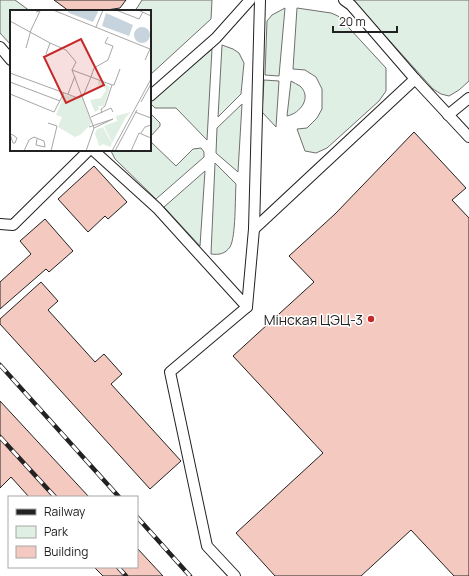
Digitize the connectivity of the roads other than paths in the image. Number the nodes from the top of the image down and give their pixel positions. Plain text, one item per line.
1 (250, 0) edge
2 (260, 0) edge
3 (344, 0) edge
4 (0, 48) edge
5 (10, 59) edge
6 (415, 79) junction
7 (151, 95) edge
8 (469, 98) edge
9 (448, 115) junction
10 (469, 137) edge
11 (88, 151) edge
12 (94, 151) edge
13 (0, 224) edge
14 (254, 229) junction
15 (247, 307) junction
16 (235, 576) edge

1 - 7 lane
2 - 14 lane
3 - 6 lane
4 - 5 lane
6 - 9 lane
6 - 14 lane
8 - 9 lane
9 - 10 lane
11 - 13 lane
12 - 15 lane
14 - 15 lane
15 - 16 lane

